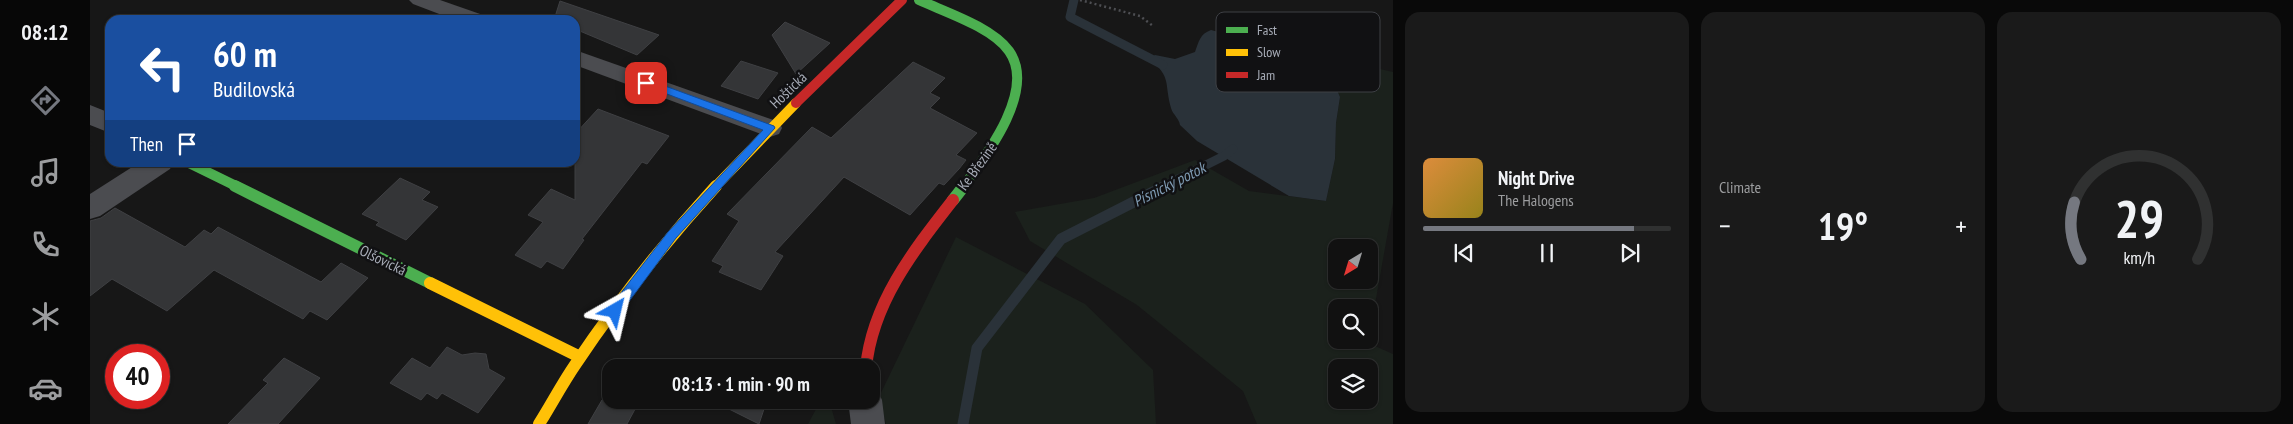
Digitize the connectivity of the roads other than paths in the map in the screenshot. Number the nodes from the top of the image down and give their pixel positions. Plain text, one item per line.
1 (420, 0) edge
2 (902, 0) edge
3 (919, 0) edge
4 (461, 15) edge
5 (580, 59) edge
6 (90, 114) edge
7 (105, 122) edge
8 (770, 128) junction
9 (153, 167) edge
10 (197, 167) edge
11 (90, 208) edge
12 (580, 357) junction
13 (867, 359) edge
14 (866, 409) edge
15 (540, 424) edge
16 (868, 424) edge

1 - 4 street
2 - 8 street, Hoštická
3 - 13 street, Ke Březině
5 - 8 street
6 - 7 street
8 - 12 street, Hoštická
9 - 11 street
10 - 12 street, Olšovická
12 - 15 street, Hoštická
14 - 16 street

